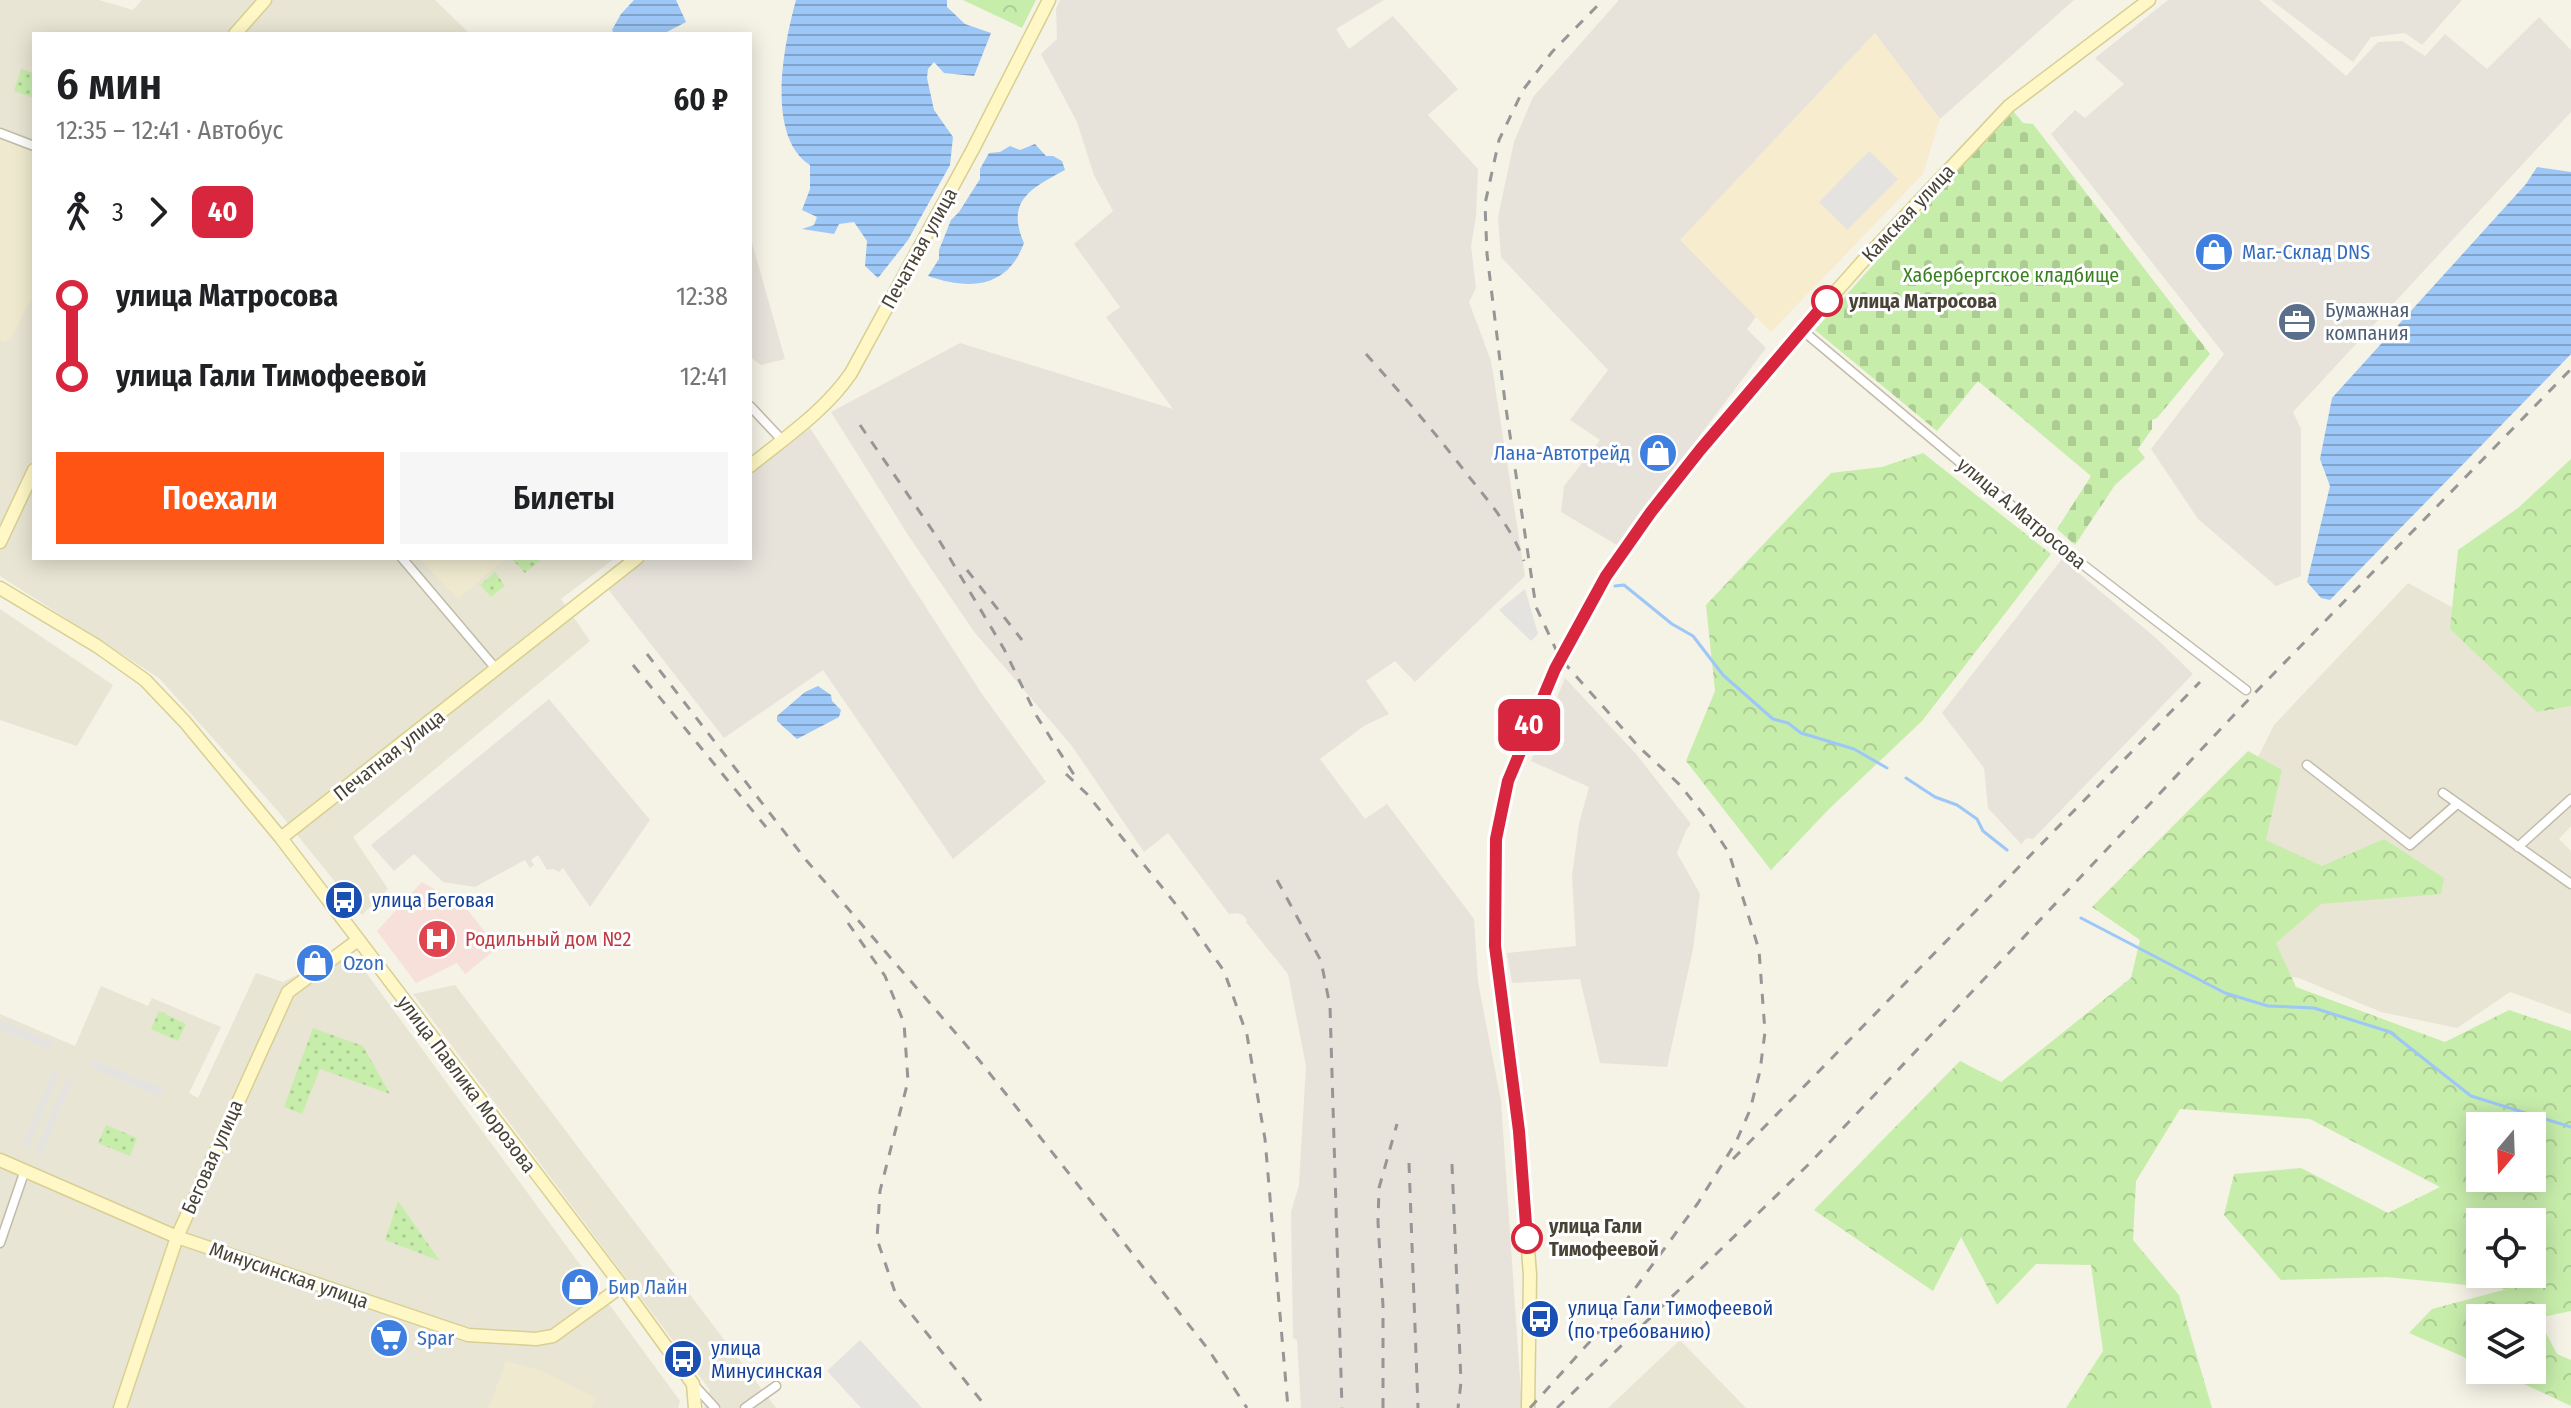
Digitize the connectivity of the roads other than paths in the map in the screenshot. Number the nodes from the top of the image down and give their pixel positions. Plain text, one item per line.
1 (265, 0) edge
2 (1049, 0) edge
3 (2149, 0) edge
4 (237, 32) edge
5 (0, 133) edge
6 (32, 145) edge
7 (1802, 330) junction
8 (752, 408) edge
9 (782, 440) junction
10 (752, 464) edge
11 (32, 474) edge
12 (0, 542) edge
13 (404, 560) edge
14 (634, 560) edge
15 (0, 588) edge
16 (497, 670) junction
17 (2246, 690) dead end
18 (2307, 765) dead end
19 (2443, 793) dead end
20 (2571, 799) edge
21 (2457, 804) junction
22 (281, 838) junction
23 (2518, 847) junction
24 (2571, 884) edge
25 (358, 940) junction
26 (0, 1160) edge
27 (25, 1170) junction
28 (177, 1237) junction
29 (0, 1243) edge
30 (622, 1286) junction
31 (693, 1384) junction
32 (776, 1386) dead end
33 (120, 1408) edge
34 (695, 1408) edge
35 (715, 1408) edge
36 (745, 1408) edge
37 (1528, 1408) edge

1 - 4 street
2 - 9 street, Печатная улица
3 - 7 street, Камская улица
5 - 6 street
7 - 17 street, улица А.Матросова
7 - 37 street, Камская улица
8 - 9 street
9 - 10 street, Печатная улица
11 - 12 street
13 - 16 street
14 - 16 street, Печатная улица
15 - 22 street, улица Павлика Морозова
16 - 22 street, Печатная улица
18 - 21 street
19 - 21 street
20 - 23 street
21 - 23 street
22 - 25 street, улица Павлика Морозова
23 - 24 street
25 - 28 street, Беговая улица
25 - 30 street, улица Павлика Морозова
26 - 27 street, Минусинская улица
27 - 28 street, Минусинская улица
27 - 29 street
28 - 30 street, Минусинская улица
28 - 33 street, Беговая улица
30 - 31 street, улица Павлика Морозова
31 - 34 street
31 - 35 street
32 - 36 street

